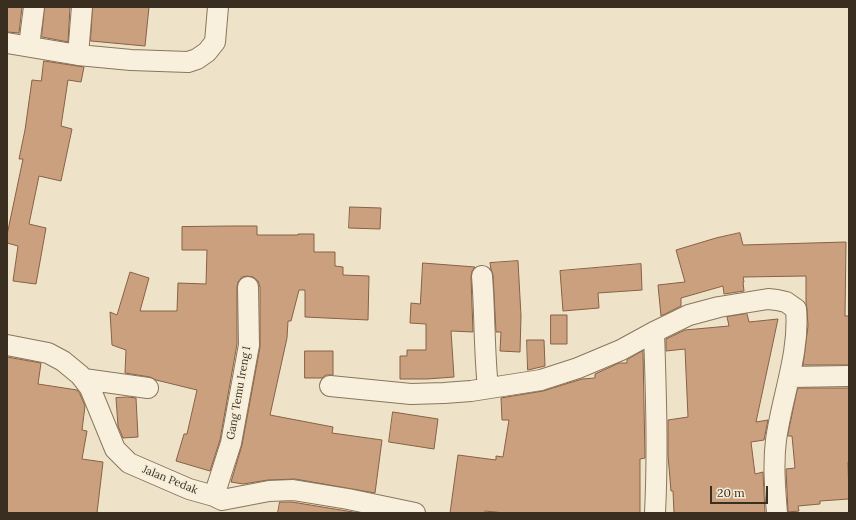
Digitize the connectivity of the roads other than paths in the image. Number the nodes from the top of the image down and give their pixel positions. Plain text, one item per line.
1 (34, 7) edge
2 (82, 7) edge
3 (218, 7) edge
4 (7, 43) edge
5 (30, 46) junction
6 (78, 54) junction
7 (482, 276) dead end
8 (248, 287) dead end
9 (654, 332) junction
10 (7, 345) edge
11 (849, 376) edge
12 (790, 377) junction
13 (84, 379) junction
14 (330, 386) dead end
15 (148, 388) dead end
16 (488, 388) junction
17 (219, 503) edge
18 (415, 513) edge
19 (655, 513) edge
20 (777, 513) edge

1 - 5 street
2 - 6 street
3 - 6 street
4 - 5 street
5 - 6 street
7 - 16 street
8 - 17 street, Gang Temu Ireng I
9 - 12 street
9 - 16 street
9 - 19 street
10 - 13 street, Jalan Pedak
11 - 12 street
12 - 20 street
13 - 15 street
13 - 17 street, Jalan Pedak
14 - 16 street
17 - 18 street, Jalan Pedak

